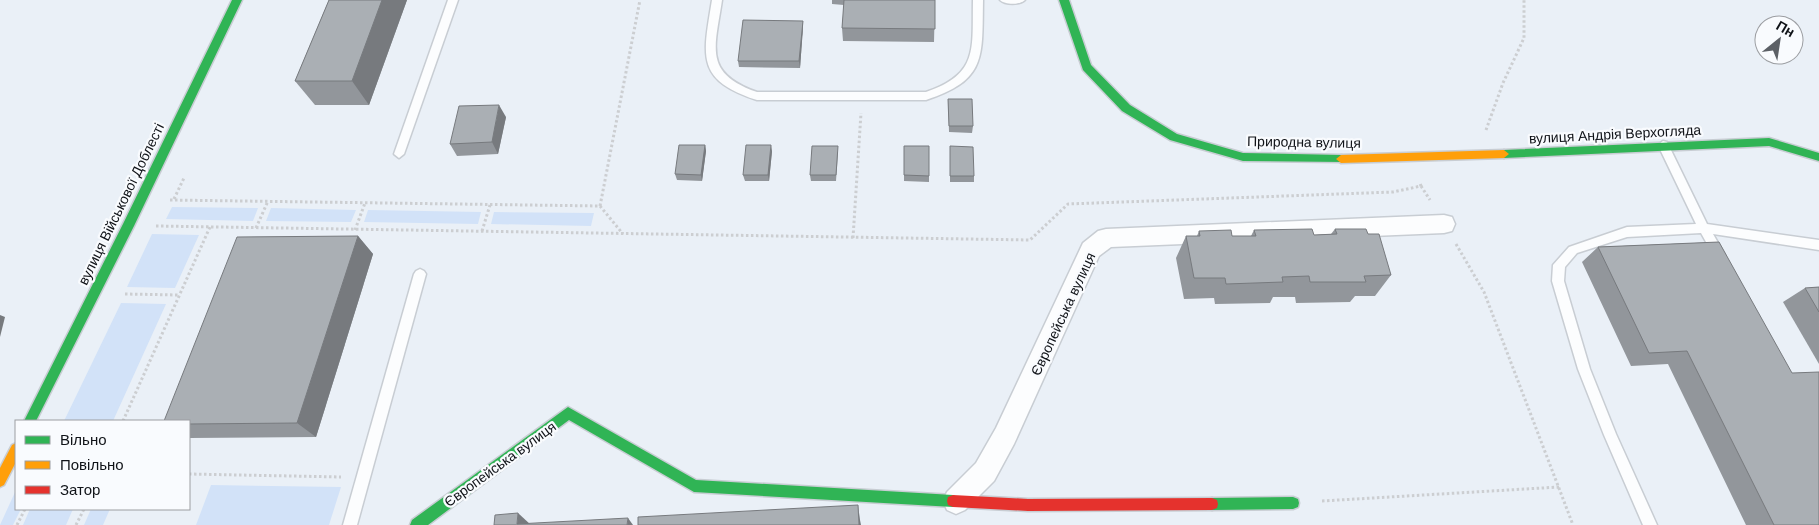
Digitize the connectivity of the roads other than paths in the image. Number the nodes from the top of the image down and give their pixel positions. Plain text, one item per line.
1 (237, 0) edge
2 (453, 0) edge
3 (717, 0) edge
4 (978, 0) edge
5 (1005, 0) edge
6 (1020, 0) edge
7 (1064, 0) edge
8 (1663, 146) junction
9 (399, 154) dead end
10 (1819, 157) edge
11 (1410, 158) joint
12 (1444, 224) road end
13 (1704, 228) junction
14 (1819, 245) edge
15 (1726, 266) edge
16 (420, 274) dead end
17 (31, 420) edge
18 (15, 451) edge
19 (0, 481) edge
20 (956, 501) junction
21 (1293, 503) road end
22 (350, 525) edge
23 (417, 525) edge
24 (1650, 525) edge

1 - 17 street, вулиця Військової Доблесті
2 - 9 lane
3 - 4 lane
5 - 6 lane
7 - 11 street, Природна вулиця
8 - 10 street, вулиця Андрія Верхогляда
8 - 11 street, вулиця Андрія Верхогляда
8 - 13 lane
12 - 20 street, Європейська вулиця
13 - 14 lane
13 - 15 lane
13 - 24 lane
16 - 22 lane
18 - 19 street
20 - 21 street, Європейська вулиця
20 - 23 street, Європейська вулиця

